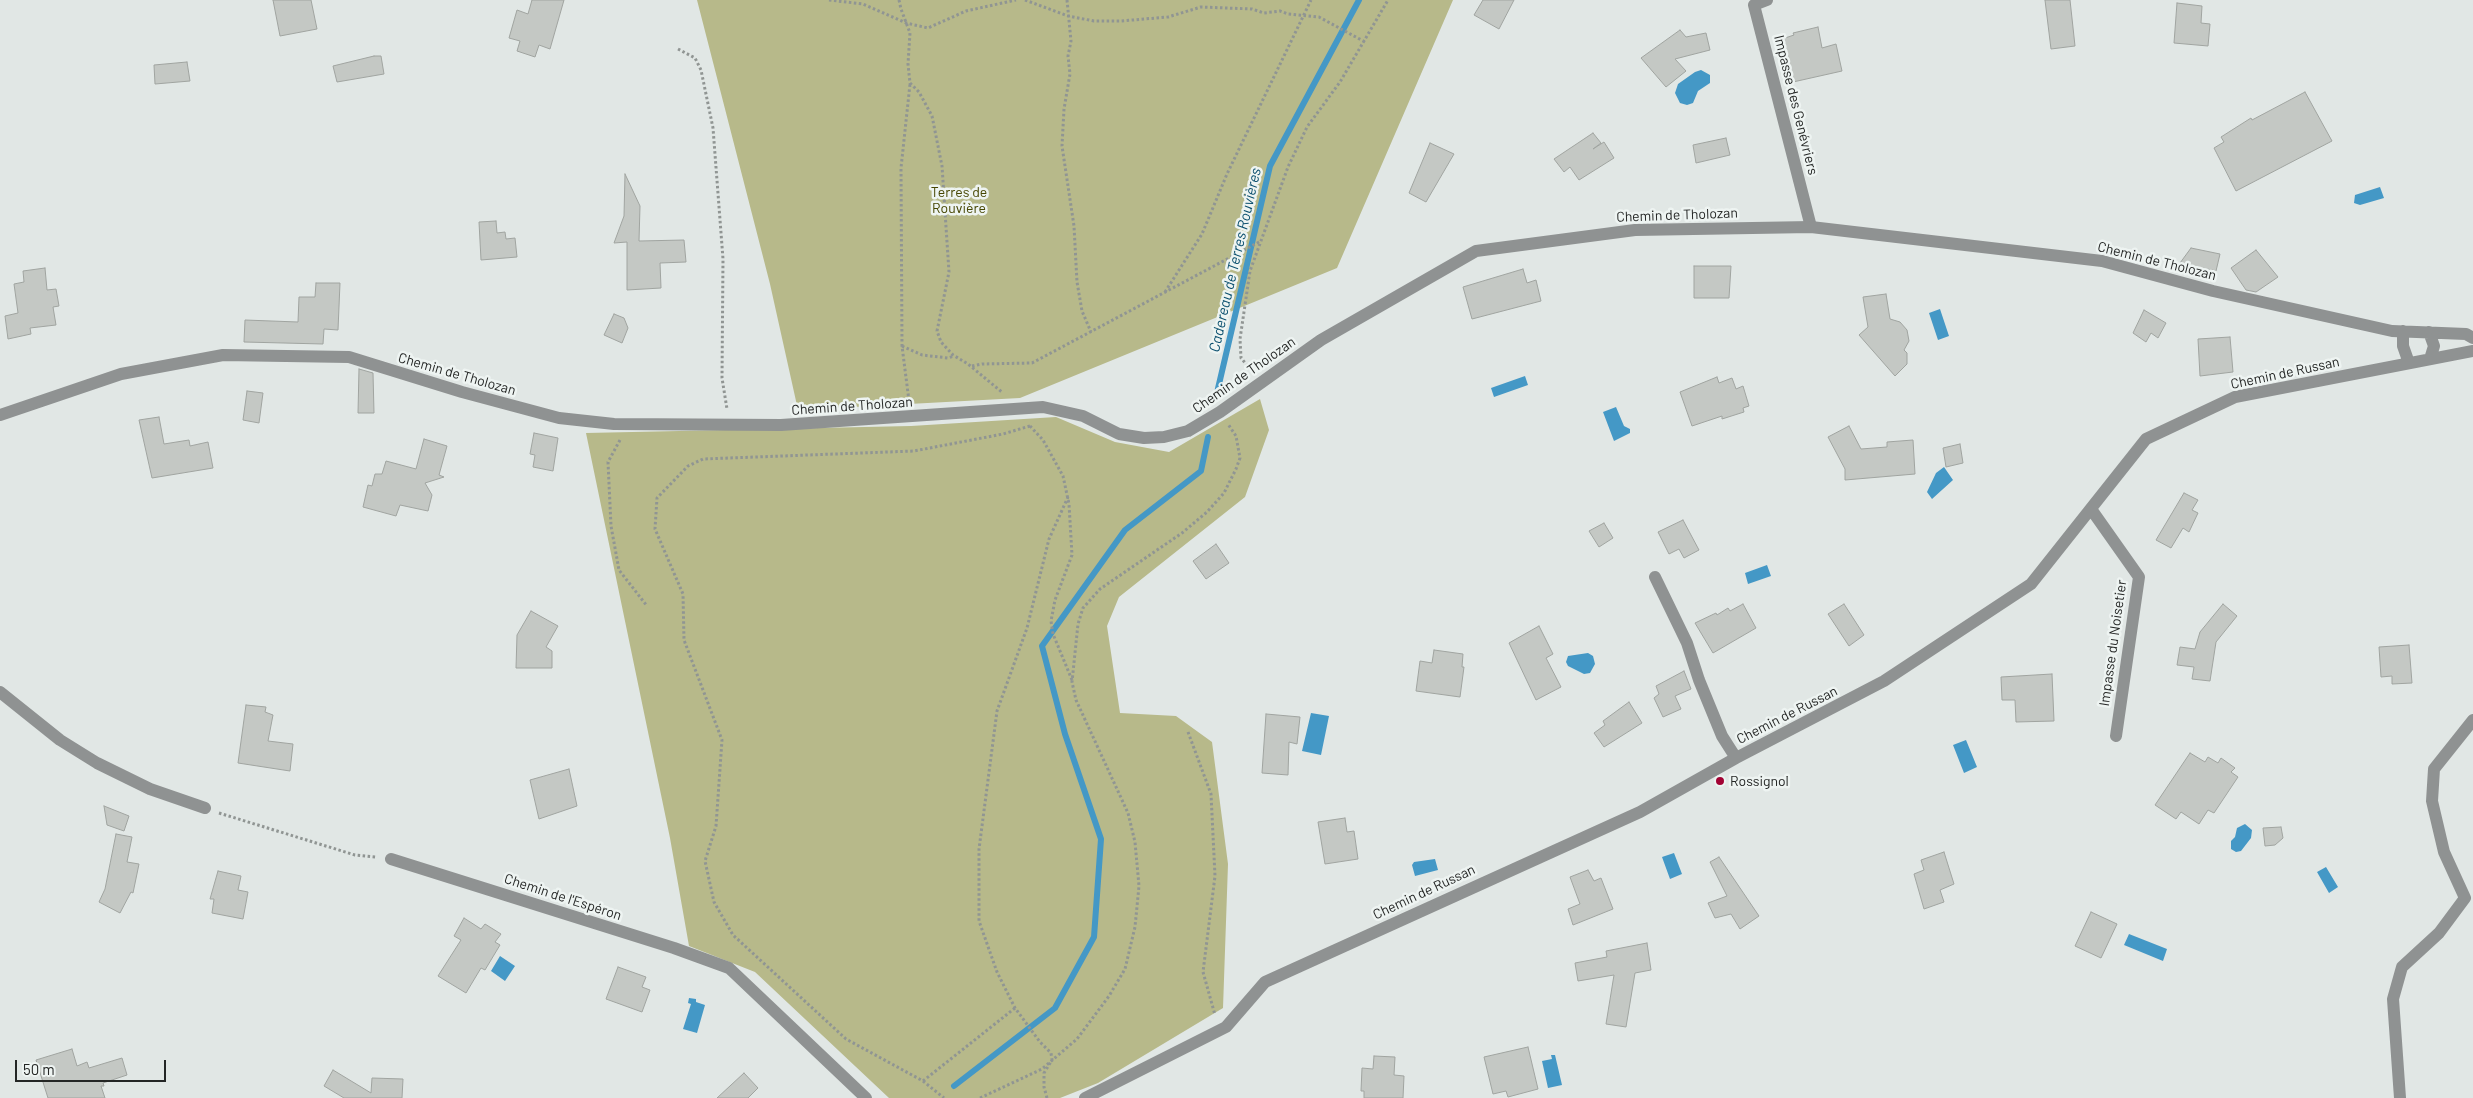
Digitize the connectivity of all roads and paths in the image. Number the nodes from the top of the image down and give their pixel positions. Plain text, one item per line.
1 (829, 0) edge
2 (900, 0) edge
3 (1016, 0) edge
4 (1025, 0) edge
5 (1067, 0) edge
6 (1311, 0) edge
7 (1388, 0) edge
8 (1767, 0) edge
9 (1068, 16) junction
10 (1302, 16) junction
11 (906, 23) junction
12 (1365, 42) junction
13 (678, 49) dead end
14 (910, 83) junction
15 (1811, 227) junction
16 (1262, 240) junction
17 (1165, 292) junction
18 (2404, 331) junction
19 (1091, 332) junction
20 (2429, 332) junction
21 (2473, 338) edge
22 (902, 346) junction
23 (2473, 351) edge
24 (954, 356) junction
25 (2430, 359) junction
26 (2409, 363) junction
27 (971, 366) junction
28 (1262, 382) junction
29 (1020, 409) junction
30 (1220, 412) junction
31 (0, 415) edge
32 (913, 416) junction
33 (630, 424) junction
34 (729, 425) junction
35 (1030, 426) junction
36 (1068, 496) junction
37 (2091, 509) junction
38 (1655, 577) dead end
39 (647, 606) dead end
40 (1072, 681) junction
41 (1, 693) edge
42 (2473, 720) edge
43 (1188, 732) dead end
44 (2116, 736) dead end
45 (1736, 758) junction
46 (205, 808) joint
47 (391, 859) joint
48 (1015, 1008) junction
49 (1219, 1031) junction
50 (1052, 1060) junction
51 (923, 1081) junction
52 (866, 1098) edge
53 (944, 1098) edge
54 (980, 1098) edge
55 (1047, 1098) edge
56 (1085, 1098) edge
57 (2400, 1098) edge

1 - 11 path
2 - 11 path
3 - 11 path
4 - 9 path
5 - 9 path
6 - 10 path
7 - 12 path
8 - 15 street, Impasse des Genévriers
9 - 10 path
9 - 19 path
10 - 12 path
10 - 17 path
11 - 14 path
12 - 16 path
13 - 34 path
14 - 22 path
14 - 24 path
15 - 18 street, Chemin de Tholozan
15 - 28 street, Chemin de Tholozan
16 - 17 path
16 - 28 path
17 - 19 path
18 - 20 street, Chemin de Tholozan
18 - 26 street
19 - 27 path
20 - 21 street, Chemin de Tholozan
20 - 25 street
22 - 24 path
22 - 32 path
23 - 25 street, Chemin de Russan
24 - 27 path
25 - 26 street, Chemin de Russan
26 - 37 street, Chemin de Russan
27 - 29 path
28 - 30 street, Chemin de Tholozan
29 - 30 street, Chemin de Tholozan
29 - 32 street, Chemin de Tholozan
29 - 35 path
30 - 40 path
31 - 33 street, Chemin de Tholozan
32 - 34 street, Chemin de Tholozan
33 - 34 street, Chemin de Tholozan
33 - 39 path
35 - 36 path
35 - 51 path
36 - 40 path
36 - 48 path
37 - 44 street, Impasse du Noisetier
37 - 45 street, Chemin de Russan
38 - 45 street
40 - 50 path
41 - 46 street
42 - 57 street
43 - 49 path
45 - 49 street, Chemin de Russan
46 - 47 path
47 - 52 street, Chemin de l'Espéron
48 - 50 path
48 - 51 path
49 - 56 street, Chemin de Russan
50 - 54 path
50 - 55 path
51 - 53 path

